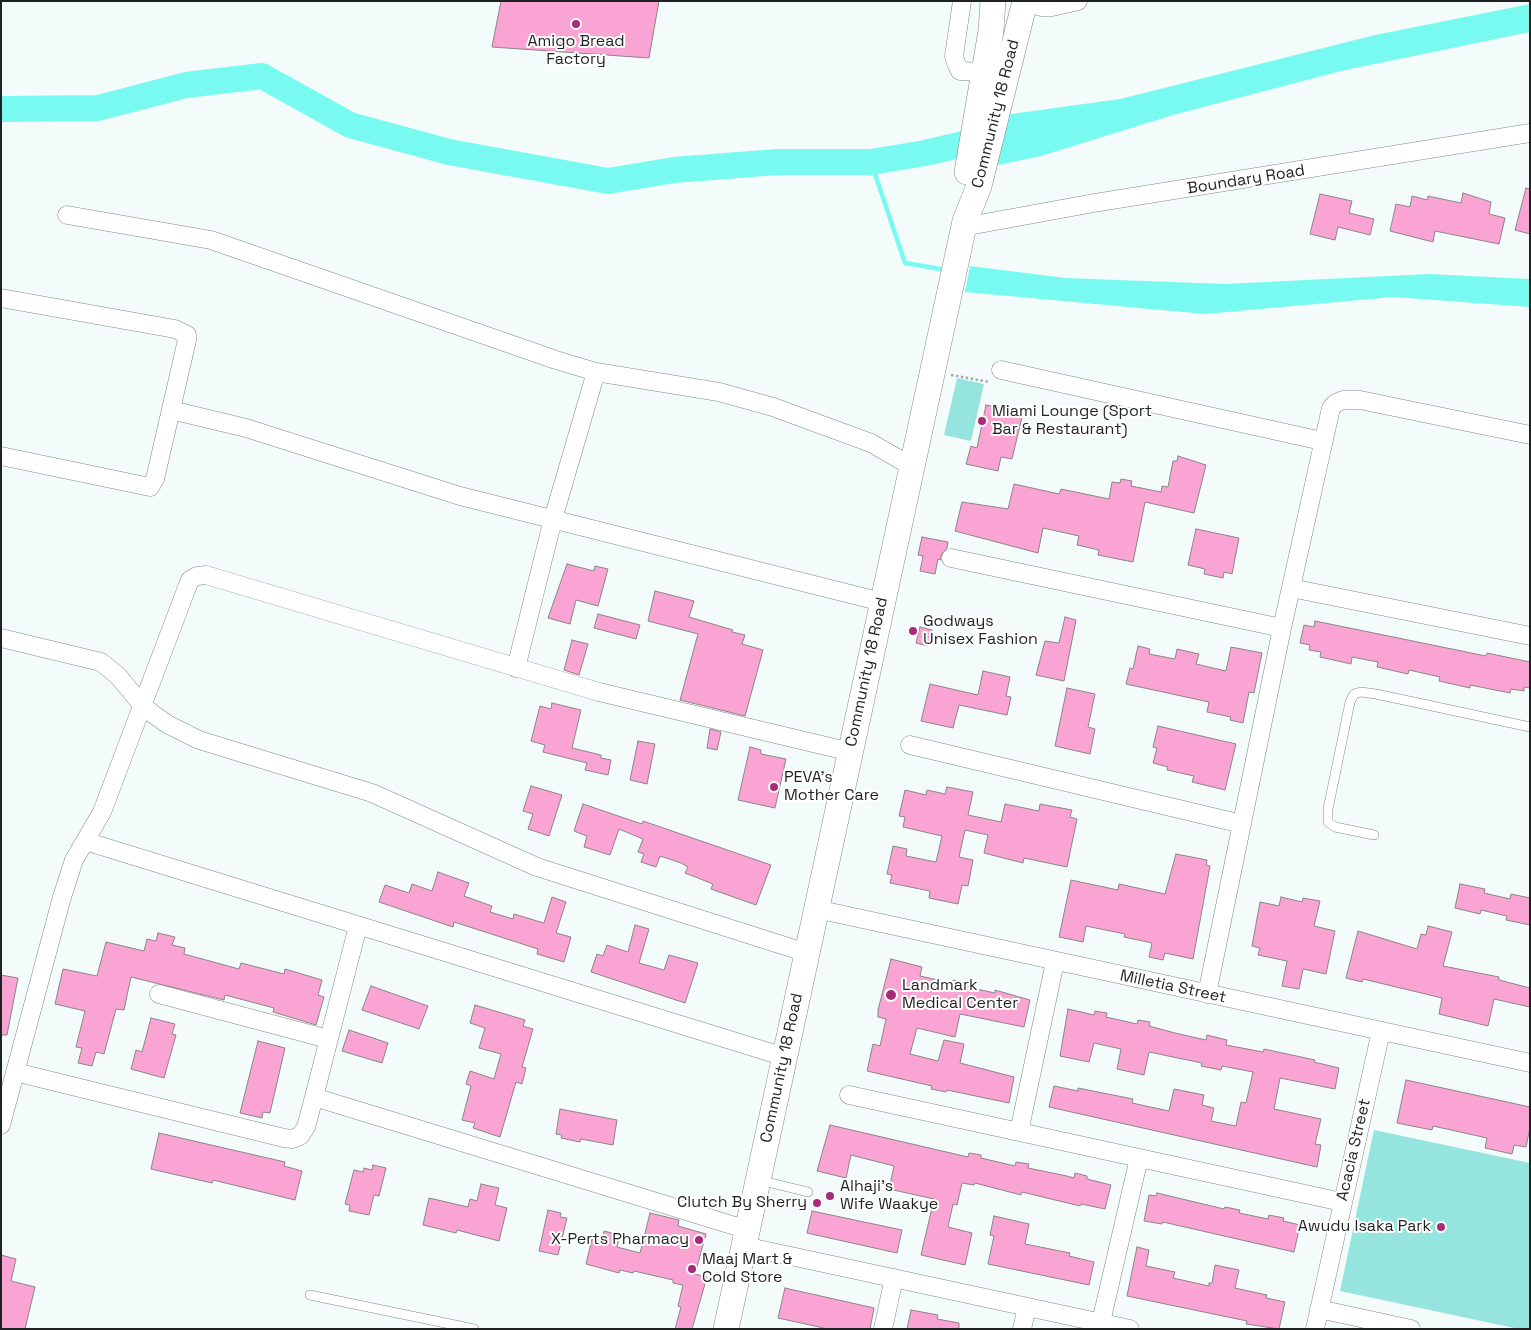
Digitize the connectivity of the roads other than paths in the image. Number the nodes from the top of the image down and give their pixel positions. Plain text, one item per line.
1 (962, 1) edge
2 (992, 1) edge
3 (999, 1) edge
4 (1078, 1) edge
5 (1027, 3) edge
6 (990, 83) junction
7 (1530, 133) edge
8 (67, 215) dead end
9 (964, 224) junction
10 (1, 298) edge
11 (1001, 370) road end
12 (596, 372) junction
13 (172, 410) junction
14 (1530, 435) edge
15 (1322, 441) junction
16 (1, 456) edge
17 (911, 466) junction
18 (553, 519) junction
19 (951, 558) dead end
20 (1291, 588) junction
21 (882, 602) junction
22 (1282, 628) junction
23 (1530, 636) edge
24 (1, 638) edge
25 (516, 668) junction
26 (143, 706) junction
27 (1530, 727) edge
28 (910, 746) dead end
29 (850, 752) junction
30 (1242, 824) junction
31 (1374, 835) dead end
32 (85, 841) junction
33 (816, 909) junction
34 (358, 926) junction
35 (807, 953) junction
36 (1054, 962) junction
37 (159, 994) dead end
38 (1207, 994) junction
39 (1381, 1030) junction
40 (328, 1039) junction
41 (785, 1057) junction
42 (1530, 1063) edge
43 (15, 1072) junction
44 (849, 1095) dead end
45 (314, 1097) junction
46 (1, 1125) edge
47 (1019, 1132) junction
48 (1139, 1158) junction
49 (759, 1180) junction
50 (808, 1192) dead end
51 (1342, 1202) junction
52 (746, 1238) junction
53 (894, 1278) junction
54 (310, 1295) dead end
55 (1027, 1307) junction
56 (1319, 1309) junction
57 (1101, 1322) junction
58 (474, 1329) edge
59 (726, 1329) edge
60 (883, 1329) edge
61 (1022, 1329) edge
62 (1130, 1329) edge
63 (1315, 1329) edge
64 (1411, 1329) edge

1 - 6 street
2 - 6 main road, Community 18 Road
3 - 5 main road
4 - 5 street
5 - 6 main road, Community 18 Road
6 - 9 main road, Community 18 Road
7 - 9 street, Boundary Road
8 - 12 street
9 - 17 main road, Community 18 Road
10 - 13 street
11 - 15 street
12 - 17 street
12 - 18 street
13 - 16 street
13 - 18 street
14 - 15 street
15 - 20 street
17 - 21 main road, Community 18 Road
18 - 21 street
18 - 25 street
19 - 22 street
20 - 22 street
20 - 23 street
21 - 29 main road, Community 18 Road
22 - 30 street
24 - 26 street
25 - 26 street
25 - 29 street
26 - 32 street
26 - 35 street
27 - 31 lane
28 - 30 street
29 - 33 main road, Community 18 Road
30 - 38 street
32 - 34 street
32 - 43 street
33 - 35 main road, Community 18 Road
33 - 36 street, Milletia Street
34 - 40 street
34 - 41 street
35 - 41 main road, Community 18 Road
36 - 38 street, Milletia Street
36 - 47 street
37 - 40 street
38 - 39 street, Milletia Street
39 - 42 street, Milletia Street
39 - 51 street, Acacia Street
40 - 45 street
41 - 49 main road, Community 18 Road
43 - 45 street
43 - 46 street
44 - 47 street
45 - 52 street
47 - 48 street
48 - 51 street
48 - 57 street
49 - 50 lane
49 - 52 main road, Community 18 Road
51 - 56 street, Acacia Street
52 - 53 street
52 - 59 main road, Community 18 Road
53 - 55 street
53 - 60 street
54 - 58 lane
55 - 57 street
55 - 61 street
56 - 63 street, Acacia Street
56 - 64 street
57 - 62 street

